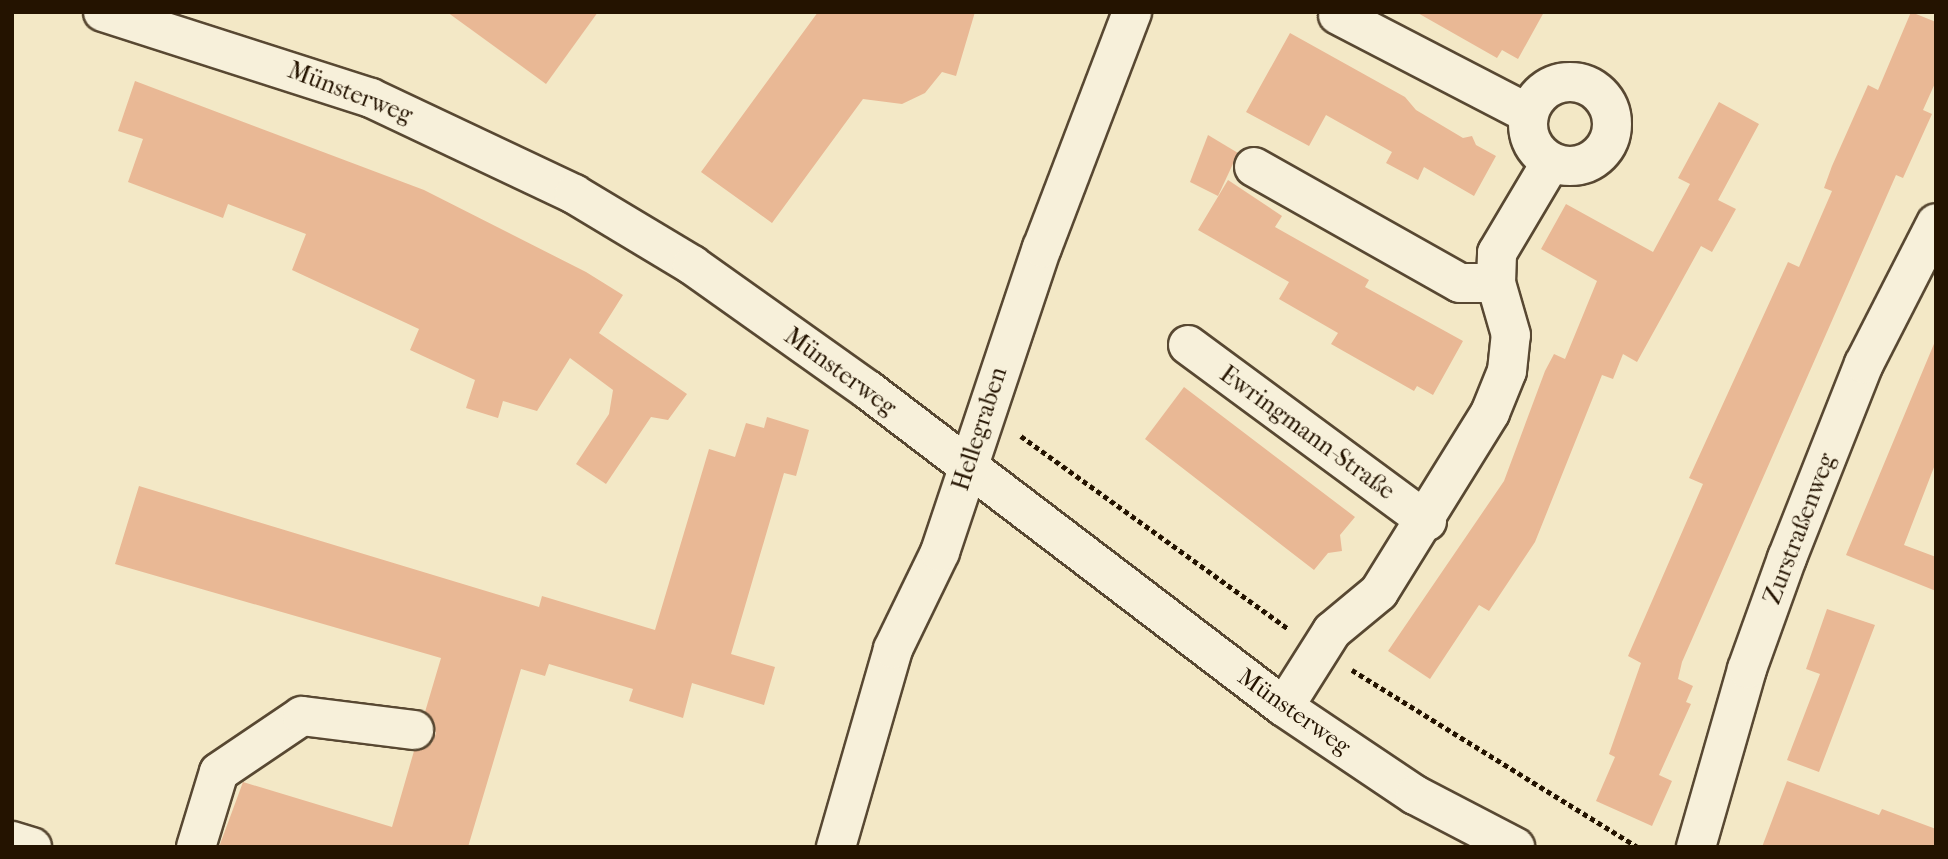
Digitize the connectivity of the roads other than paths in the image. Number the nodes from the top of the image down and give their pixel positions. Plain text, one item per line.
1 (103, 12) edge
2 (1132, 12) edge
3 (1338, 15) dead end
4 (1529, 114) junction
5 (1551, 162) junction
6 (1254, 167) dead end
7 (1936, 223) edge
8 (1496, 283) junction
9 (1188, 345) dead end
10 (967, 469) junction
11 (1427, 521) junction
12 (1284, 707) junction
13 (414, 730) dead end
14 (12, 841) edge
15 (32, 847) edge
16 (196, 847) edge
17 (836, 847) edge
18 (1515, 847) edge
19 (1696, 847) edge

1 - 10 street, Münsterweg
2 - 10 street, Hellegraben
3 - 4 street
4 - 5 street
4 - 5 street
5 - 8 street
6 - 8 street
7 - 19 street, Zurstraßenweg
8 - 11 street
9 - 11 street, Ewringmann-Straße
10 - 12 street, Münsterweg
10 - 17 street, Hellegraben
11 - 12 street
12 - 18 street, Münsterweg
13 - 16 street
14 - 15 street

